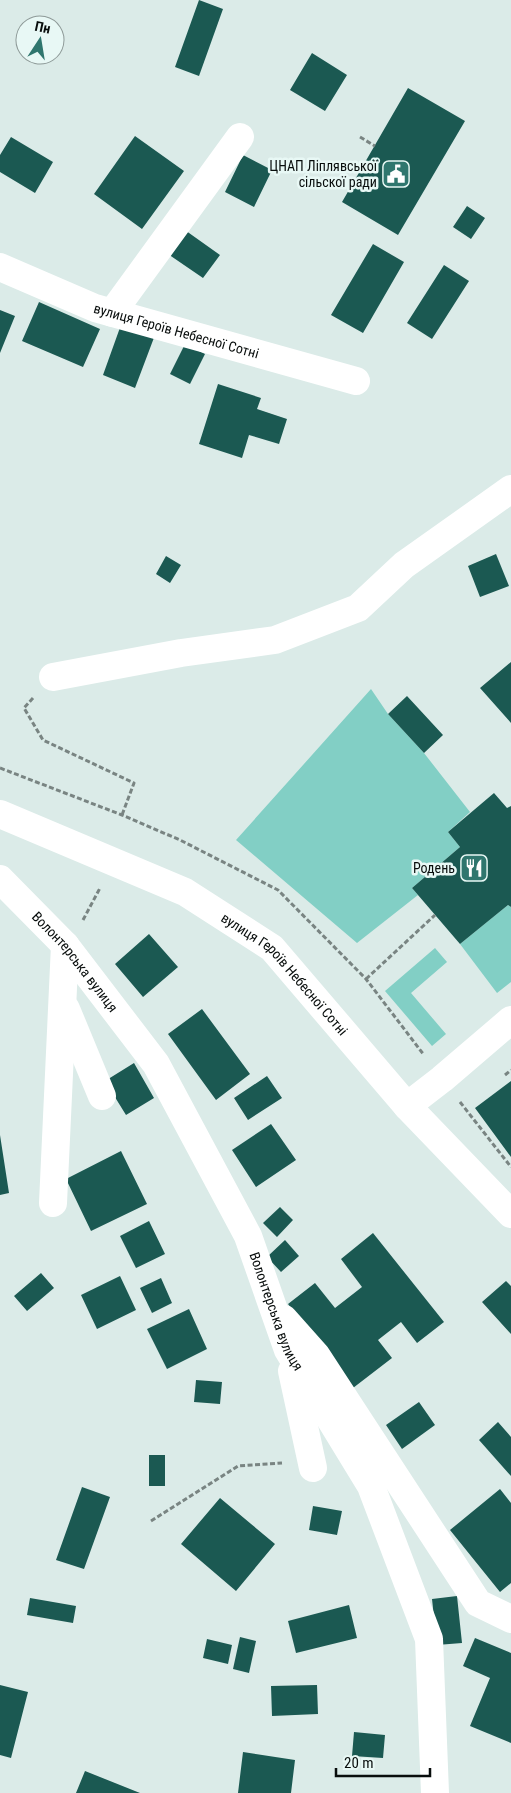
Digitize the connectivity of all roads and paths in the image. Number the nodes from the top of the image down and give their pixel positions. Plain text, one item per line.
1 (240, 137) dead end
2 (360, 137) dead end
3 (375, 146) dead end
4 (0, 267) edge
5 (112, 313) junction
6 (356, 381) dead end
7 (511, 488) edge
8 (53, 677) joint
9 (0, 814) edge
10 (122, 815) dead end
11 (0, 878) edge
12 (101, 885) dead end
13 (435, 915) dead end
14 (67, 948) junction
15 (366, 979) dead end
16 (63, 1000) junction
17 (511, 1020) edge
18 (511, 1070) edge
19 (505, 1075) dead end
20 (102, 1096) dead end
21 (407, 1106) junction
22 (53, 1202) dead end
23 (511, 1214) edge
24 (273, 1308) junction
25 (288, 1350) junction
26 (313, 1468) joint
27 (151, 1521) dead end
28 (511, 1619) edge
29 (435, 1793) edge

1 - 5 street
2 - 3 path
4 - 5 street, вулиця Героїв Небесної Сотні
5 - 6 street, вулиця Героїв Небесної Сотні
7 - 8 street
8 - 10 path
9 - 21 street, вулиця Героїв Небесної Сотні
11 - 14 street, Волонтерська вулиця
12 - 14 path
13 - 15 path
14 - 16 street
14 - 24 street, Волонтерська вулиця
16 - 20 street
16 - 22 street
17 - 21 street
18 - 19 path
21 - 23 street, вулиця Героїв Небесної Сотні
24 - 25 street, Волонтерська вулиця
24 - 28 street
25 - 26 street
25 - 29 street, Волонтерська вулиця
26 - 27 path

